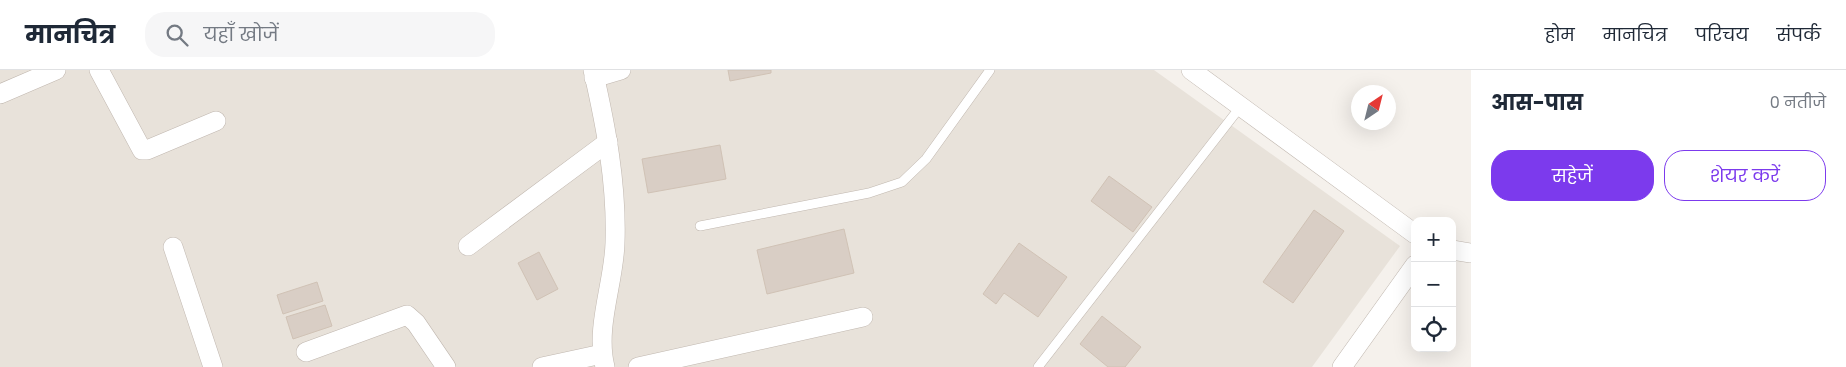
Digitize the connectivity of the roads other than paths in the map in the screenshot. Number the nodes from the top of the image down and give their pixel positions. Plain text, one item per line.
1 (56, 70) edge
2 (99, 70) edge
3 (621, 70) edge
4 (990, 70) edge
5 (1191, 70) edge
6 (593, 74) edge
7 (0, 94) edge
8 (1241, 106) junction
9 (216, 121) dead end
10 (608, 142) junction
11 (700, 226) dead end
12 (1411, 231) edge
13 (468, 246) dead end
14 (174, 247) dead end
15 (1456, 251) edge
16 (1471, 253) edge
17 (1411, 271) edge
18 (862, 317) dead end
19 (306, 352) dead end
20 (604, 360) edge
21 (213, 367) edge
22 (446, 367) edge
23 (542, 367) edge
24 (638, 367) edge
25 (1038, 367) edge
26 (1342, 367) edge

1 - 7 street
2 - 9 street
3 - 6 street
4 - 11 lane
5 - 8 street
6 - 10 street
8 - 12 street
8 - 25 lane
10 - 13 street
10 - 20 street
14 - 21 street
15 - 16 street
17 - 26 street
18 - 24 street
19 - 22 street
20 - 23 street

